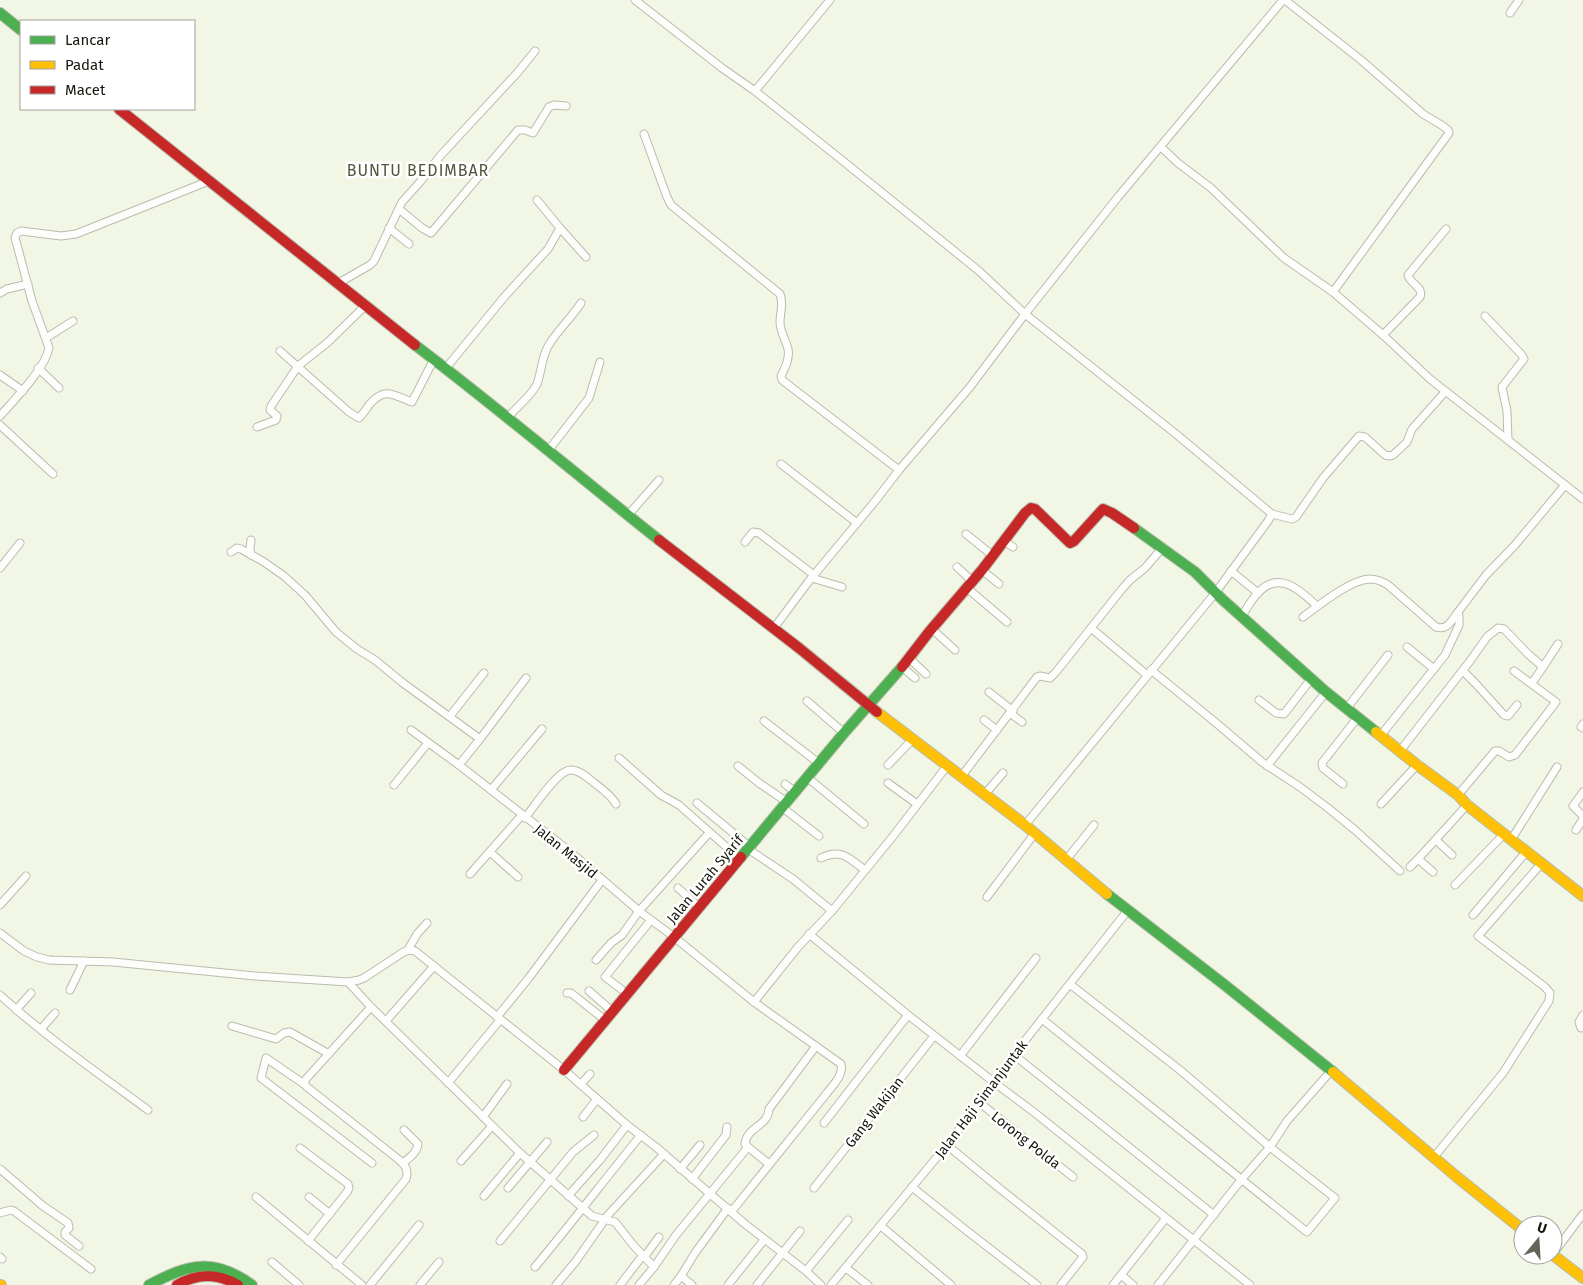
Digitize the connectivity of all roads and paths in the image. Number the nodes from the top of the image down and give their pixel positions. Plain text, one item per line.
1 (635, 0) edge
2 (830, 0) edge
3 (1284, 0) edge
4 (1519, 0) edge
5 (0, 13) edge
6 (1510, 13) dead end
7 (20, 29) edge
8 (535, 51) dead end
9 (755, 91) junction
10 (566, 106) dead end
11 (120, 110) edge
12 (644, 134) dead end
13 (1161, 147) junction
14 (206, 178) junction
15 (537, 200) dead end
16 (399, 209) junction
17 (389, 228) junction
18 (560, 228) junction
19 (1446, 229) dead end
20 (409, 244) dead end
21 (586, 257) dead end
22 (28, 284) junction
23 (337, 284) junction
24 (1333, 292) junction
25 (0, 293) edge
26 (582, 303) dead end
27 (365, 306) junction
28 (1025, 314) junction
29 (1484, 316) dead end
30 (73, 321) dead end
31 (1383, 335) junction
32 (46, 338) junction
33 (280, 351) dead end
34 (434, 359) junction
35 (600, 362) dead end
36 (298, 366) junction
37 (38, 368) junction
38 (446, 368) junction
39 (0, 375) edge
40 (59, 388) dead end
41 (23, 391) junction
42 (1445, 392) junction
43 (0, 416) edge
44 (508, 417) junction
45 (0, 425) edge
46 (257, 427) dead end
47 (1508, 440) junction
48 (548, 451) junction
49 (781, 464) dead end
50 (899, 470) junction
51 (53, 474) dead end
52 (659, 480) dead end
53 (1565, 485) junction
54 (1583, 499) edge
55 (1272, 514) junction
56 (628, 516) junction
57 (857, 523) junction
58 (966, 534) dead end
59 (251, 540) dead end
60 (1004, 541) junction
61 (745, 542) dead end
62 (20, 543) dead end
63 (1013, 547) dead end
64 (1163, 547) junction
65 (231, 552) dead end
66 (252, 555) junction
67 (992, 555) junction
68 (957, 567) dead end
69 (0, 568) edge
70 (982, 570) junction
71 (1231, 572) junction
72 (813, 577) junction
73 (970, 584) junction
74 (998, 584) dead end
75 (842, 588) dead end
76 (1216, 592) junction
77 (1258, 593) junction
78 (1317, 606) junction
79 (1458, 612) junction
80 (1242, 616) junction
81 (1303, 617) dead end
82 (1007, 622) dead end
83 (774, 628) junction
84 (1091, 628) junction
85 (932, 629) junction
86 (1558, 644) dead end
87 (1407, 647) dead end
88 (955, 650) dead end
89 (1388, 655) dead end
90 (909, 658) junction
91 (902, 667) junction
92 (1544, 667) junction
93 (1434, 669) junction
94 (1463, 671) junction
95 (1514, 671) dead end
96 (484, 673) dead end
97 (1149, 673) junction
98 (926, 674) dead end
99 (526, 678) dead end
100 (915, 678) dead end
101 (1311, 679) junction
102 (1532, 683) junction
103 (989, 692) dead end
104 (1326, 692) junction
105 (806, 700) dead end
106 (1259, 700) dead end
107 (868, 705) junction
108 (1517, 705) dead end
109 (1347, 708) junction
110 (1012, 712) junction
111 (450, 716) junction
112 (1358, 717) junction
113 (984, 720) dead end
114 (764, 721) dead end
115 (1022, 722) dead end
116 (1583, 724) edge
117 (1583, 728) edge
118 (542, 729) dead end
119 (410, 730) dead end
120 (997, 730) junction
121 (844, 733) junction
122 (1381, 735) junction
123 (480, 739) junction
124 (912, 740) junction
125 (428, 743) junction
126 (1400, 751) junction
127 (620, 758) dead end
128 (820, 764) junction
129 (458, 765) junction
130 (888, 765) dead end
131 (1417, 765) junction
132 (738, 766) dead end
133 (947, 766) junction
134 (1267, 766) junction
135 (1556, 767) dead end
136 (1003, 773) dead end
137 (961, 777) junction
138 (808, 778) junction
139 (888, 783) dead end
140 (786, 784) dead end
141 (1343, 784) dead end
142 (394, 785) dead end
143 (491, 790) junction
144 (795, 792) junction
145 (1583, 792) edge
146 (985, 794) junction
147 (1458, 796) junction
148 (697, 803) dead end
149 (616, 804) dead end
150 (917, 804) junction
151 (1381, 804) dead end
152 (785, 805) junction
153 (1467, 805) junction
154 (524, 816) junction
155 (1583, 818) edge
156 (864, 824) dead end
157 (1025, 825) junction
158 (1094, 825) dead end
159 (1576, 830) dead end
160 (709, 833) junction
161 (1035, 833) junction
162 (819, 836) dead end
163 (1507, 837) junction
164 (1436, 840) junction
165 (749, 848) junction
166 (490, 852) junction
167 (1526, 852) junction
168 (1452, 855) dead end
169 (822, 858) dead end
170 (740, 859) junction
171 (1418, 859) junction
172 (1066, 860) junction
173 (1540, 864) junction
174 (1410, 867) dead end
175 (865, 870) junction
176 (1400, 871) dead end
177 (1432, 872) dead end
178 (470, 874) dead end
179 (26, 876) dead end
180 (518, 877) dead end
181 (602, 880) junction
182 (1455, 885) dead end
183 (678, 888) dead end
184 (1583, 896) edge
185 (987, 897) dead end
186 (0, 905) edge
187 (699, 906) junction
188 (1128, 910) junction
189 (639, 911) junction
190 (832, 911) junction
191 (1473, 915) dead end
192 (650, 920) junction
193 (427, 923) dead end
194 (0, 933) edge
195 (809, 934) junction
196 (674, 937) junction
197 (408, 950) junction
198 (1036, 958) dead end
199 (596, 960) dead end
200 (84, 961) junction
201 (434, 966) junction
202 (348, 982) junction
203 (1071, 985) junction
204 (621, 989) dead end
205 (70, 990) dead end
206 (589, 990) dead end
207 (31, 993) dead end
208 (568, 993) dead end
209 (0, 995) edge
210 (754, 1002) junction
211 (371, 1007) junction
212 (16, 1010) junction
213 (613, 1012) junction
214 (55, 1013) dead end
215 (908, 1015) junction
216 (1583, 1015) edge
217 (499, 1018) junction
218 (1042, 1019) junction
219 (604, 1020) junction
220 (386, 1021) junction
221 (232, 1026) dead end
222 (1581, 1028) dead end
223 (41, 1029) junction
224 (934, 1036) junction
225 (816, 1046) junction
226 (537, 1048) junction
227 (329, 1054) junction
228 (530, 1054) dead end
229 (1014, 1055) junction
230 (960, 1056) junction
231 (564, 1070) junction
232 (1331, 1071) junction
233 (590, 1074) dead end
234 (448, 1083) junction
235 (304, 1084) junction
236 (508, 1084) dead end
237 (581, 1084) junction
238 (995, 1084) junction
239 (597, 1099) junction
240 (980, 1103) junction
241 (148, 1110) dead end
242 (483, 1117) junction
243 (583, 1117) dead end
244 (824, 1124) dead end
245 (627, 1125) junction
246 (492, 1126) junction
247 (727, 1128) dead end
248 (404, 1130) dead end
249 (594, 1135) dead end
250 (641, 1135) junction
251 (547, 1142) dead end
252 (700, 1145) dead end
253 (947, 1145) junction
254 (1270, 1147) junction
255 (300, 1148) dead end
256 (748, 1148) junction
257 (520, 1153) junction
258 (664, 1154) junction
259 (1434, 1157) junction
260 (461, 1161) dead end
261 (531, 1162) junction
262 (372, 1163) dead end
263 (403, 1163) junction
264 (769, 1164) junction
265 (0, 1169) edge
266 (680, 1169) junction
267 (1073, 1177) dead end
268 (692, 1178) junction
269 (550, 1180) junction
270 (1241, 1180) junction
271 (912, 1187) junction
272 (508, 1188) dead end
273 (814, 1188) dead end
274 (710, 1194) junction
275 (256, 1196) dead end
276 (484, 1196) dead end
277 (568, 1196) junction
278 (309, 1197) dead end
279 (582, 1208) junction
280 (730, 1209) junction
281 (0, 1213) edge
282 (330, 1214) junction
283 (1214, 1214) junction
284 (1583, 1214) edge
285 (1166, 1218) junction
286 (605, 1220) junction
287 (848, 1220) dead end
288 (1513, 1222) edge
289 (419, 1225) dead end
290 (881, 1226) junction
291 (800, 1231) dead end
292 (659, 1237) dead end
293 (764, 1240) junction
294 (1194, 1240) junction
295 (308, 1241) junction
296 (1563, 1241) edge
297 (500, 1242) dead end
298 (79, 1246) dead end
299 (782, 1253) junction
300 (644, 1256) junction
301 (272, 1262) dead end
302 (439, 1262) dead end
303 (1563, 1262) edge
304 (336, 1264) junction
305 (535, 1267) dead end
306 (654, 1267) junction
307 (846, 1268) junction
308 (91, 1269) dead end
309 (806, 1271) junction
310 (1121, 1275) junction
311 (681, 1276) junction
312 (1583, 1278) edge
313 (149, 1285) edge
314 (177, 1285) edge
315 (238, 1285) edge
316 (252, 1285) edge
317 (299, 1285) edge
318 (362, 1285) edge
319 (370, 1285) edge
320 (420, 1285) edge
321 (556, 1285) edge
322 (620, 1285) edge
323 (639, 1285) edge
324 (674, 1285) edge
325 (692, 1285) edge
326 (728, 1285) edge
327 (757, 1285) edge
328 (821, 1285) edge
329 (831, 1285) edge
330 (868, 1285) edge
331 (951, 1285) edge
332 (1037, 1285) edge
333 (1060, 1285) edge
334 (1113, 1285) edge
335 (1133, 1285) edge
336 (1158, 1285) edge
337 (1250, 1285) edge

1 - 9 street
2 - 9 street
3 - 13 street
3 - 24 street
4 - 6 street
5 - 7 main road
8 - 16 street
9 - 28 street
10 - 16 street
11 - 14 main road
12 - 50 street
13 - 24 street
13 - 28 street
14 - 22 street
14 - 23 main road
15 - 18 street
16 - 17 street
17 - 20 street
17 - 23 street
18 - 21 street
18 - 38 street
19 - 31 street
22 - 25 street
22 - 32 street
23 - 27 main road
24 - 31 street
26 - 44 street
27 - 34 main road
27 - 36 street
28 - 50 street
28 - 55 street
29 - 47 street
30 - 32 street
31 - 42 street
32 - 37 street
33 - 36 street
34 - 36 street
34 - 38 main road
35 - 48 street
36 - 46 street
37 - 40 street
37 - 41 street
38 - 44 main road
39 - 41 street
41 - 43 street
42 - 47 street
42 - 55 street
44 - 48 main road
45 - 51 street
47 - 53 street
48 - 56 main road
49 - 57 street
50 - 57 street
52 - 56 street
53 - 54 street
53 - 79 street
55 - 71 street
56 - 83 main road
57 - 72 street
58 - 67 street
59 - 66 street
60 - 63 street
60 - 64 main road, Jalan Lurah Syarif
60 - 67 main road, Jalan Lurah Syarif
61 - 72 street
62 - 69 street
64 - 76 main road
64 - 84 street
65 - 66 street
66 - 111 street
67 - 70 main road, Jalan Lurah Syarif
68 - 73 street
70 - 73 main road, Jalan Lurah Syarif
70 - 74 street
71 - 76 street
71 - 77 street
72 - 75 street
72 - 83 street
73 - 82 street
73 - 85 main road, Jalan Lurah Syarif
76 - 80 main road
76 - 97 street
77 - 78 street
77 - 80 street
78 - 79 street
78 - 81 street
79 - 93 street
80 - 101 main road
83 - 107 main road
84 - 97 street
84 - 110 street
85 - 88 street
85 - 90 main road, Jalan Lurah Syarif
86 - 92 street
87 - 93 street
89 - 109 street
90 - 91 main road, Jalan Lurah Syarif
90 - 98 street
91 - 100 street
91 - 107 main road, Jalan Lurah Syarif
92 - 94 street
92 - 102 street
93 - 122 street
94 - 108 street
94 - 126 street
95 - 102 street
96 - 111 street
97 - 134 street
97 - 157 street
99 - 123 street
101 - 104 main road
101 - 106 street
102 - 147 street
103 - 110 street
104 - 109 main road
104 - 134 street
105 - 121 street
107 - 121 main road, Jalan Lurah Syarif
107 - 124 main road
109 - 112 main road
110 - 115 street
110 - 120 street
111 - 123 street
112 - 122 main road
112 - 141 street
113 - 120 street
114 - 128 street
116 - 117 street
118 - 143 street
119 - 125 street, Jalan Masjid
120 - 137 street
121 - 128 main road, Jalan Lurah Syarif
122 - 126 main road
123 - 129 street
124 - 130 street
124 - 133 main road
125 - 129 street, Jalan Masjid
125 - 142 street
126 - 131 main road
127 - 160 street
128 - 138 main road, Jalan Lurah Syarif
129 - 143 street, Jalan Masjid
131 - 147 main road
131 - 151 street
132 - 152 street
133 - 137 main road
133 - 150 street
134 - 176 street
135 - 163 street
136 - 146 street
137 - 146 main road
138 - 144 main road, Jalan Lurah Syarif
138 - 156 street
139 - 150 street
140 - 144 street
143 - 154 street, Jalan Masjid
144 - 152 main road, Jalan Lurah Syarif
145 - 155 street
146 - 157 main road
147 - 153 main road
148 - 165 street
149 - 154 street
150 - 175 street
152 - 162 street
152 - 165 main road, Jalan Lurah Syarif
153 - 163 main road
153 - 164 street
154 - 166 street
154 - 181 street, Jalan Masjid
155 - 159 street
157 - 161 main road
158 - 172 street
160 - 170 street
160 - 189 street
161 - 172 main road
161 - 185 street
163 - 167 main road
163 - 182 street
164 - 168 street
164 - 171 street
165 - 170 main road, Jalan Lurah Syarif
165 - 190 street
166 - 178 street
166 - 180 street
167 - 173 main road
167 - 191 street
169 - 175 street
170 - 187 main road, Jalan Lurah Syarif
171 - 174 street
171 - 177 street
172 - 188 main road
173 - 184 main road
173 - 259 street
175 - 190 street
179 - 186 street
181 - 189 street, Jalan Masjid
181 - 217 street
183 - 187 street
187 - 196 main road, Jalan Lurah Syarif
188 - 203 street, Jalan Haji Simanjuntak
188 - 232 main road
189 - 192 street, Jalan Masjid
189 - 199 street
190 - 195 street
192 - 196 street, Jalan Masjid
192 - 204 street
193 - 197 street
194 - 200 street
195 - 210 street
195 - 215 street
196 - 210 street, Jalan Masjid
196 - 213 main road, Jalan Lurah Syarif
197 - 201 street
197 - 202 street
198 - 230 street
200 - 202 street
200 - 205 street
201 - 217 street
201 - 220 street
202 - 211 street
203 - 218 street, Jalan Haji Simanjuntak
203 - 254 street
206 - 213 street
207 - 212 street
208 - 219 street
209 - 212 street
210 - 225 street, Jalan Masjid
211 - 220 street
211 - 227 street
212 - 223 street
213 - 219 main road, Jalan Lurah Syarif
214 - 223 street
215 - 224 street
215 - 244 street
216 - 222 street
217 - 226 street
217 - 234 street
218 - 229 street, Jalan Haji Simanjuntak
218 - 270 street
219 - 231 main road, Jalan Lurah Syarif
220 - 234 street
221 - 227 street
223 - 241 street
224 - 230 street
224 - 273 street, Gang Wakijan
225 - 256 street
225 - 264 street, Jalan Masjid
226 - 228 street
226 - 231 street
227 - 235 street
229 - 238 street, Jalan Haji Simanjuntak
229 - 283 street
230 - 238 street
231 - 237 street
232 - 254 street
232 - 259 main road
233 - 237 street
234 - 242 street
235 - 262 street
235 - 263 street
236 - 242 street
237 - 239 street
238 - 240 street, Jalan Haji Simanjuntak
238 - 285 street
239 - 243 street
239 - 245 street
240 - 253 street, Jalan Haji Simanjuntak
240 - 267 street, Lorong Polda
242 - 246 street
245 - 250 street
245 - 277 street
246 - 257 street
246 - 260 street
247 - 268 street
248 - 263 street
249 - 269 street
250 - 258 street
250 - 279 street
251 - 261 street
252 - 266 street
253 - 271 street, Jalan Haji Simanjuntak
253 - 333 street
254 - 270 street
254 - 270 street
255 - 282 street
256 - 264 street
256 - 274 street
257 - 261 street
257 - 276 street
258 - 266 street
258 - 286 street
259 - 288 main road
261 - 269 street
261 - 272 street
263 - 304 street
264 - 280 street, Jalan Masjid
265 - 298 street
266 - 268 street
268 - 274 street
269 - 277 street
269 - 297 street
270 - 283 street
271 - 290 street, Jalan Haji Simanjuntak
271 - 332 street
274 - 280 street
274 - 306 street
275 - 295 street
277 - 279 street
278 - 282 street
279 - 286 street
279 - 305 street
280 - 293 street
280 - 311 street, Jalan Masjid
281 - 308 street
282 - 295 street
283 - 294 street
284 - 296 street
285 - 294 street
285 - 310 street
286 - 300 street
286 - 321 street
287 - 309 street
289 - 319 street
290 - 307 street, Jalan Haji Simanjuntak
290 - 331 street
291 - 299 street
292 - 300 street
293 - 299 street
293 - 326 street
294 - 336 street
294 - 337 street
295 - 304 street
299 - 309 street
299 - 327 street
300 - 306 street
300 - 322 street
301 - 317 street
302 - 320 street
303 - 312 main road
304 - 318 street
306 - 323 street
307 - 329 street, Jalan Haji Simanjuntak
307 - 330 street
309 - 328 street
310 - 334 street
310 - 335 street
311 - 324 street, Jalan Masjid
311 - 325 street
313 - 316 main road
314 - 315 main road

